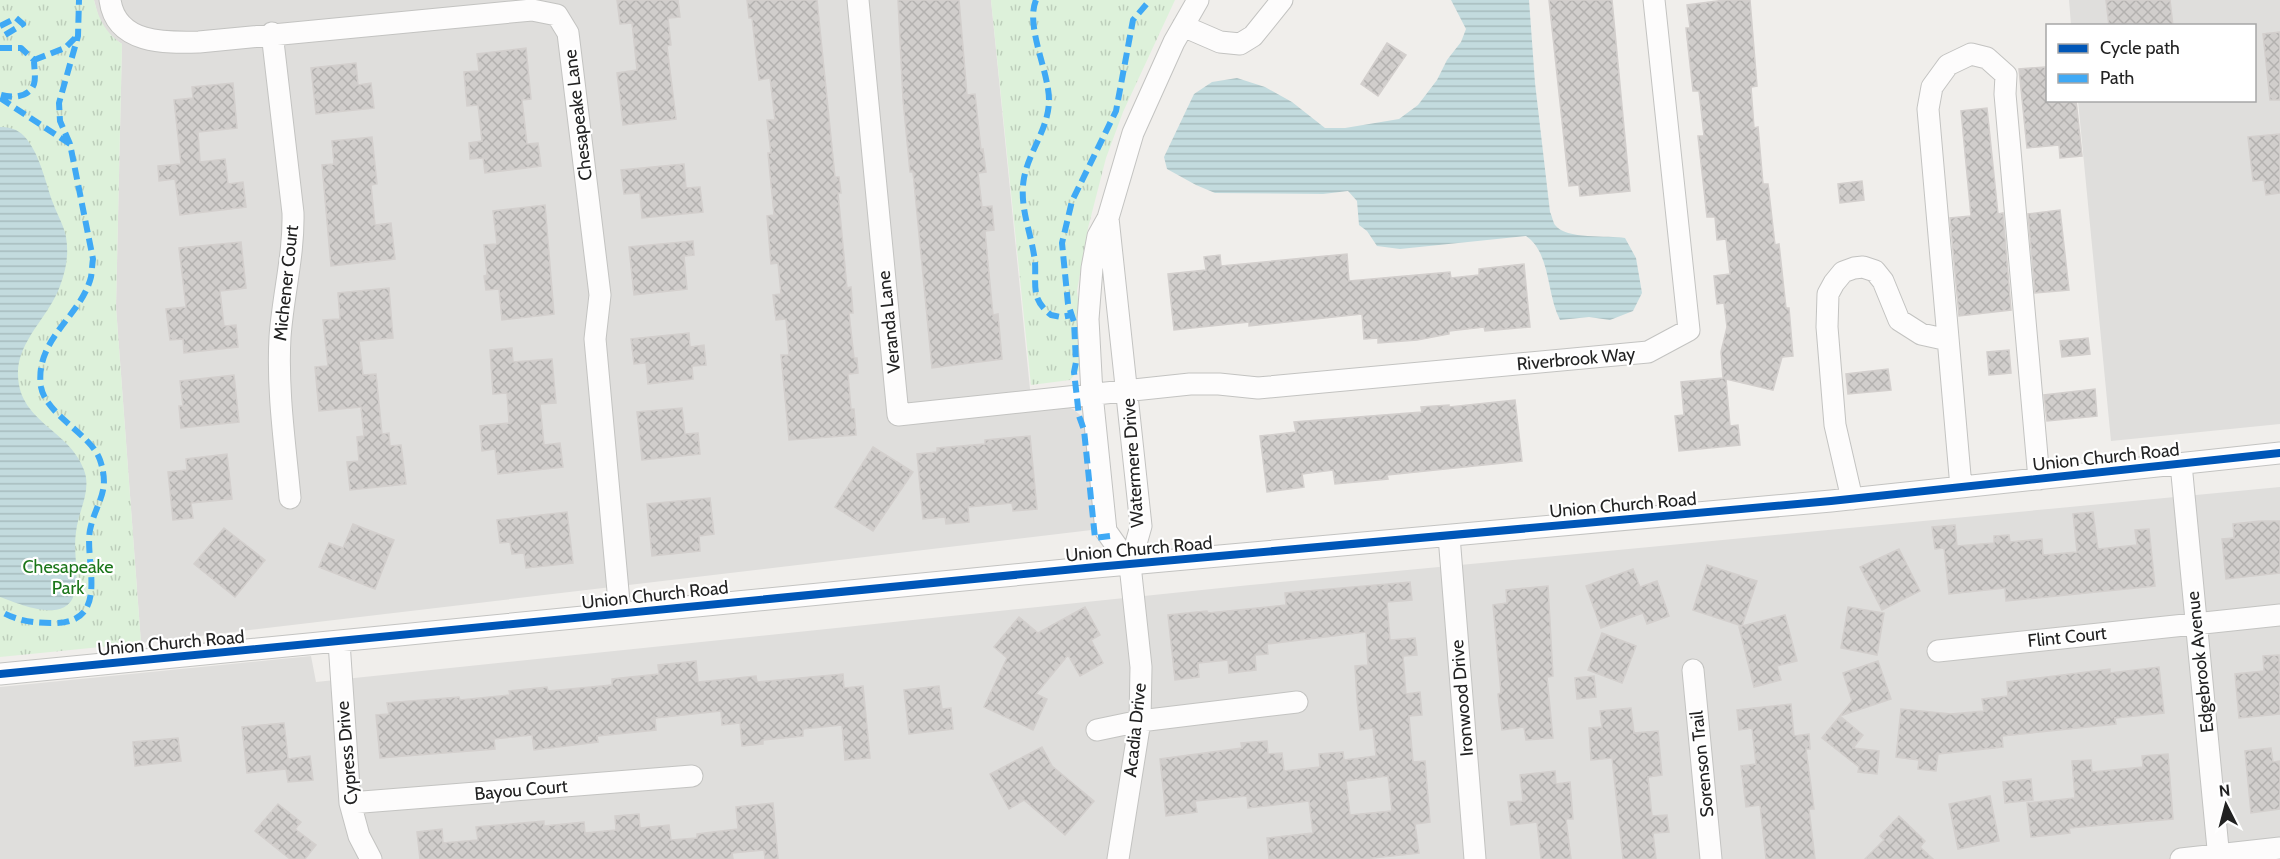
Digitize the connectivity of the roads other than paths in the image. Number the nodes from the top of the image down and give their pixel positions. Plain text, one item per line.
1 (110, 0) edge
2 (858, 0) edge
3 (1198, 0) edge
4 (1282, 0) edge
5 (1654, 0) edge
6 (1183, 26) junction
7 (272, 33) junction
8 (1108, 218) junction
9 (1948, 339) junction
10 (1128, 390) junction
11 (1092, 394) junction
12 (2280, 453) edge
13 (2181, 464) junction
14 (2039, 479) junction
15 (1962, 487) junction
16 (290, 498) dead end
17 (1852, 499) junction
18 (1449, 536) junction
19 (1130, 565) junction
20 (620, 613) junction
21 (2280, 615) edge
22 (2195, 623) junction
23 (339, 642) junction
24 (1938, 651) dead end
25 (1693, 669) dead end
26 (0, 674) edge
27 (1297, 702) dead end
28 (1140, 722) junction
29 (1097, 730) dead end
30 (692, 776) dead end
31 (350, 803) junction
32 (2280, 848) edge
33 (2219, 857) edge
34 (371, 859) edge
35 (1118, 859) edge
36 (1475, 859) edge
37 (1711, 859) edge
38 (2181, 859) edge

1 - 7 street, Chesapeake Lane
2 - 11 street, Veranda Lane
3 - 6 street, Watermere Drive
4 - 6 street
5 - 10 street, Riverbrook Way
6 - 8 street, Watermere Drive
7 - 16 street, Michener Court
7 - 20 street, Chesapeake Lane
8 - 10 street, Watermere Drive
8 - 11 street, Watermere Drive
9 - 14 street
9 - 15 street
9 - 17 street
10 - 11 street, Veranda Lane
10 - 19 street, Watermere Drive
11 - 19 street, Watermere Drive
12 - 13 street, Union Church Road
13 - 14 street, Union Church Road
13 - 22 street, Edgebrook Avenue
14 - 15 street, Union Church Road
15 - 17 street, Union Church Road
17 - 18 street, Union Church Road
18 - 19 street, Union Church Road
18 - 36 street, Ironwood Drive
19 - 20 street, Union Church Road
19 - 28 street, Acadia Drive
20 - 23 street, Union Church Road
21 - 22 street, Flint Court
22 - 24 street, Flint Court
22 - 33 street, Edgebrook Avenue
23 - 26 street, Union Church Road
23 - 31 street, Cypress Drive
25 - 37 street, Sorenson Trail
27 - 28 street
28 - 29 street
28 - 35 street, Acadia Drive
30 - 31 street, Bayou Court
31 - 34 street, Cypress Drive
32 - 33 street
33 - 38 street

